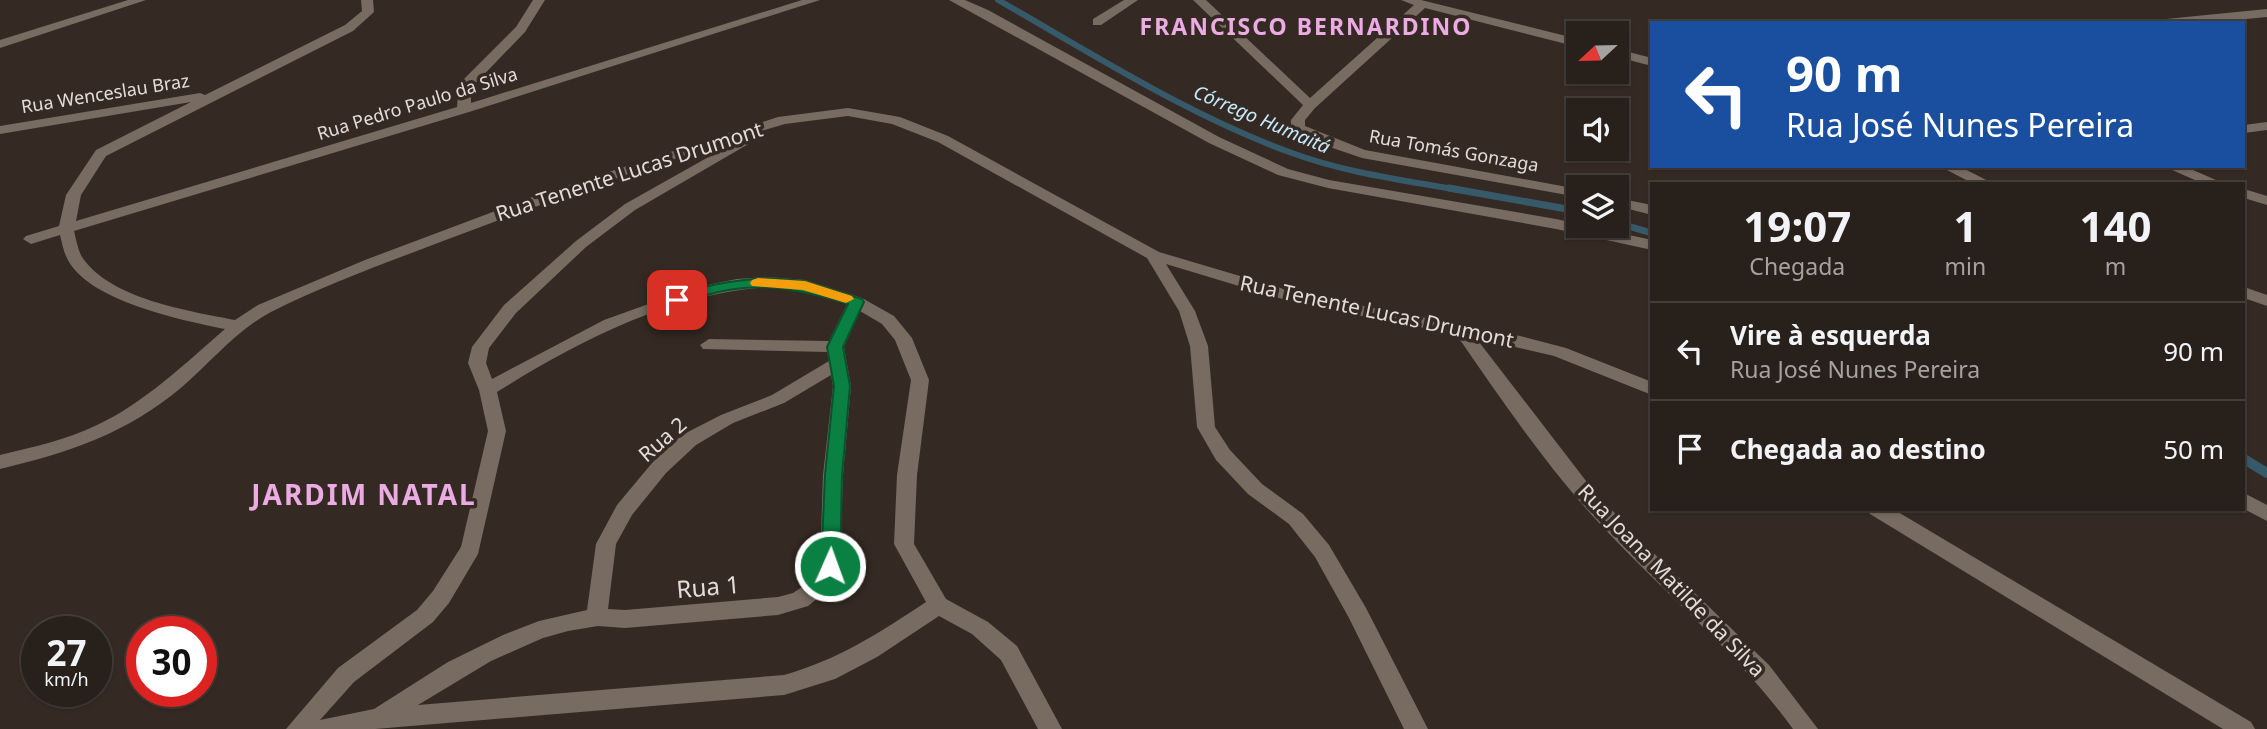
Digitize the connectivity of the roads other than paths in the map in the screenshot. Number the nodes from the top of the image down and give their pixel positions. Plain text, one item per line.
1 (140, 0) edge
2 (367, 0) edge
3 (539, 0) edge
4 (814, 0) edge
5 (954, 0) edge
6 (1132, 0) edge
7 (1199, 0) edge
8 (1407, 0) edge
9 (1422, 4) junction
10 (2267, 13) edge
11 (2186, 21) edge
12 (1097, 22) dead end
13 (1566, 40) edge
14 (0, 44) edge
15 (1629, 56) edge
16 (1650, 61) edge
17 (217, 94) junction
18 (1310, 105) junction
19 (464, 109) junction
20 (783, 120) junction
21 (2267, 126) edge
22 (2245, 129) edge
23 (0, 130) edge
24 (1951, 168) edge
25 (2175, 168) edge
26 (1982, 182) edge
27 (2213, 182) edge
28 (60, 186) dead end
29 (1566, 191) edge
30 (2245, 193) edge
31 (2267, 201) edge
32 (1629, 205) edge
33 (1650, 210) edge
34 (34, 240) dead end
35 (1650, 246) edge
36 (1153, 255) junction
37 (82, 287) dead end
38 (2245, 292) edge
39 (856, 302) junction
40 (2267, 302) edge
41 (238, 326) junction
42 (1462, 331) junction
43 (709, 345) dead end
44 (837, 355) junction
45 (1650, 387) edge
46 (488, 390) junction
47 (0, 462) edge
48 (2245, 501) edge
49 (1880, 511) edge
50 (2267, 514) edge
51 (938, 605) junction
52 (600, 617) junction
53 (379, 718) junction
54 (298, 729) edge
55 (324, 729) edge
56 (1050, 729) edge
57 (1416, 729) edge
58 (1806, 729) edge
59 (2243, 729) edge

1 - 14 street
2 - 17 street
3 - 19 street
4 - 19 street, Rua Pedro Paulo da Silva
5 - 35 street
6 - 12 street
7 - 18 street
8 - 9 street
9 - 13 street
9 - 18 street
10 - 11 street
15 - 16 street
17 - 23 street, Rua Wenceslau Braz
17 - 28 street
18 - 29 street, Rua Tomás Gonzaga
19 - 34 street, Rua Pedro Paulo da Silva
20 - 36 street, Rua Tenente Lucas Drumont
20 - 41 street, Rua Tenente Lucas Drumont
20 - 46 street
21 - 22 street
24 - 26 street
25 - 27 street
30 - 31 street
32 - 33 street
36 - 42 street, Rua Tenente Lucas Drumont
36 - 57 street
37 - 41 street
38 - 40 street
39 - 44 street
39 - 46 street
39 - 51 street
41 - 47 street, Rua Tenente Lucas Drumont
42 - 45 street, Rua Tenente Lucas Drumont
42 - 58 street, Rua Joana Matilde da Silva
43 - 44 street
44 - 52 street, Rua 2
44 - 52 street, Rua 1
46 - 54 street
48 - 50 street
49 - 59 street
51 - 53 street
51 - 56 street
52 - 53 street, Rua 1
53 - 55 street

